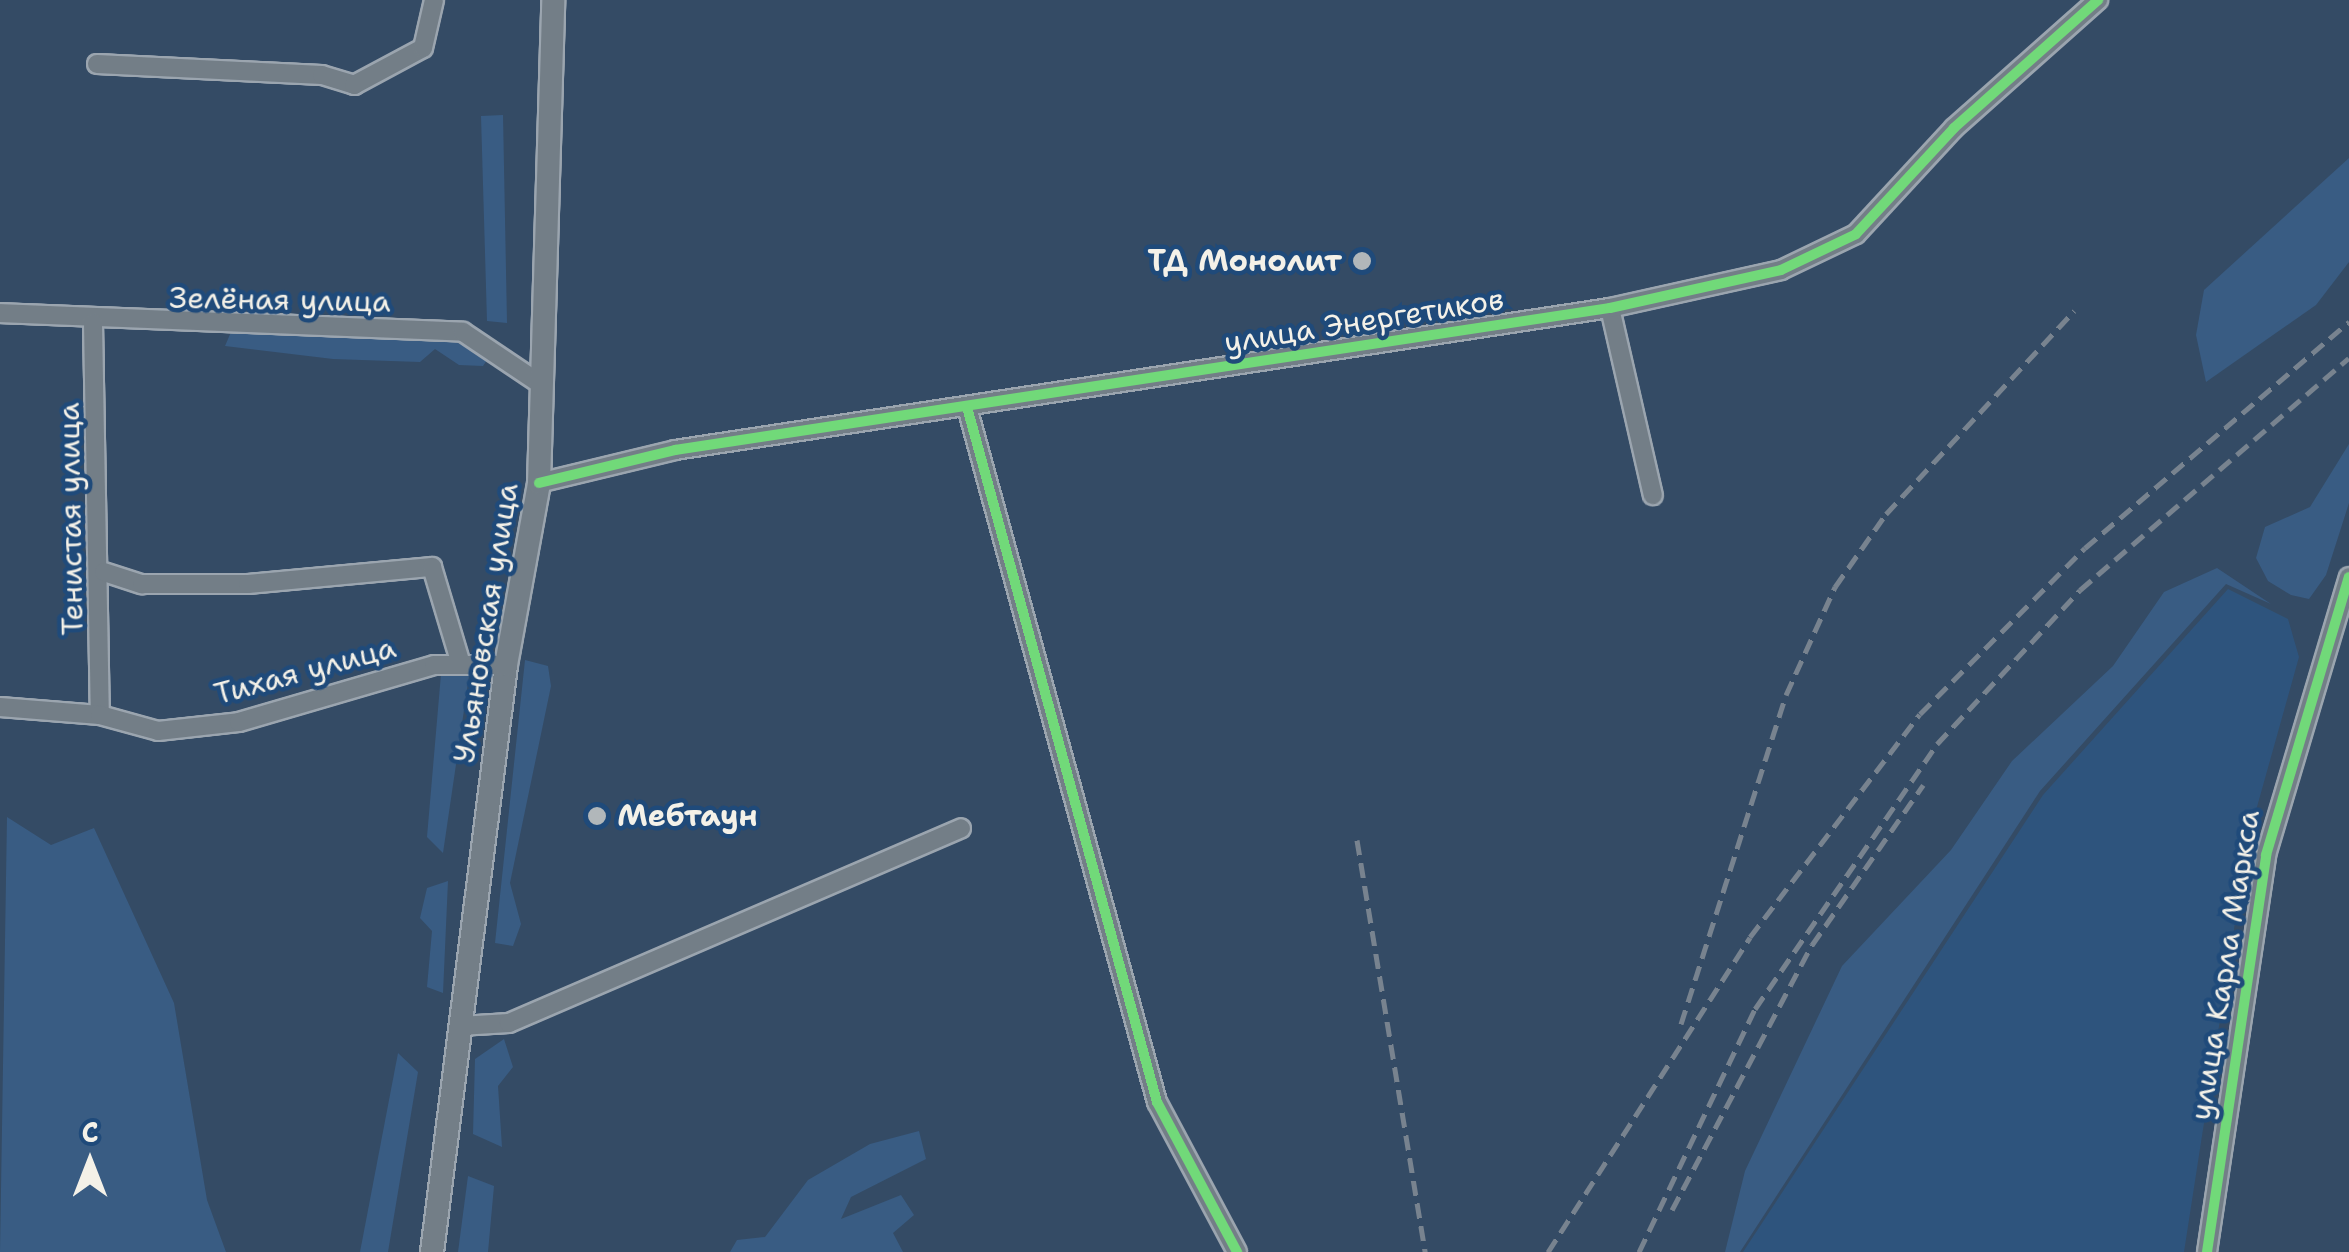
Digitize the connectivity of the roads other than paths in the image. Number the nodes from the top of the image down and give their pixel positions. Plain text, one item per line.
1 (434, 0) edge
2 (553, 0) edge
3 (2098, 0) edge
4 (97, 64) dead end
5 (1610, 308) junction
6 (0, 313) edge
7 (93, 323) junction
8 (542, 385) junction
9 (967, 407) junction
10 (539, 483) junction
11 (1653, 495) dead end
12 (104, 572) junction
13 (2349, 577) edge
14 (460, 661) junction
15 (506, 666) junction
16 (0, 707) edge
17 (100, 715) junction
18 (962, 828) dead end
19 (460, 1026) junction
20 (432, 1252) edge
21 (1238, 1252) edge
22 (2206, 1252) edge

1 - 4 street
2 - 8 main road, Ульяновская улица
3 - 5 street, улица Энергетиков
5 - 9 street, улица Энергетиков
5 - 11 street
6 - 7 street, Зелёная улица
7 - 8 street, Зелёная улица
7 - 12 street, Тенистая улица
8 - 10 main road, Ульяновская улица
9 - 10 street, улица Энергетиков
9 - 21 street
10 - 15 main road, Ульяновская улица
12 - 14 street
12 - 17 street, Тенистая улица
13 - 22 street, улица Карла Маркса
14 - 15 street, Тихая улица
14 - 17 street, Тихая улица
15 - 19 main road, Ульяновская улица
16 - 17 street, Тихая улица
18 - 19 street
19 - 20 main road, Ульяновская улица

